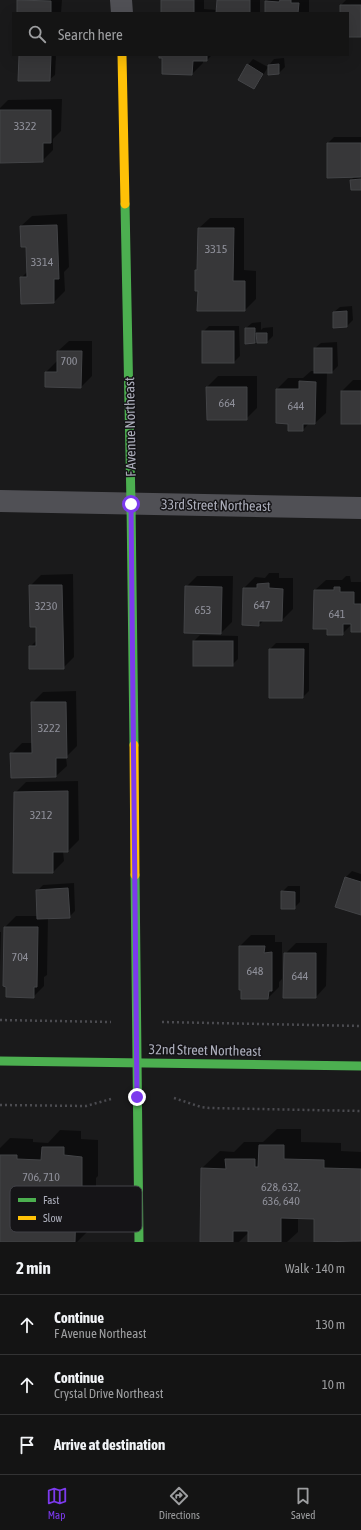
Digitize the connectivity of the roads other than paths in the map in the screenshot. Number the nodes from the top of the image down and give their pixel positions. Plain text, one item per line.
1 (121, 0) edge
2 (122, 12) edge
3 (122, 56) edge
4 (0, 501) edge
5 (131, 504) junction
6 (361, 508) edge
7 (0, 1061) edge
8 (137, 1063) junction
9 (361, 1066) edge
10 (138, 1186) edge
11 (139, 1232) edge
12 (139, 1242) edge

1 - 2 street
3 - 5 street, F Avenue Northeast
4 - 5 street, 33rd Street Northeast
5 - 6 street, 33rd Street Northeast
5 - 8 street, F Avenue Northeast
7 - 8 street, 32nd Street Northeast
8 - 9 street, 32nd Street Northeast
8 - 10 street, F Avenue Northeast
11 - 12 street, F Avenue Northeast

